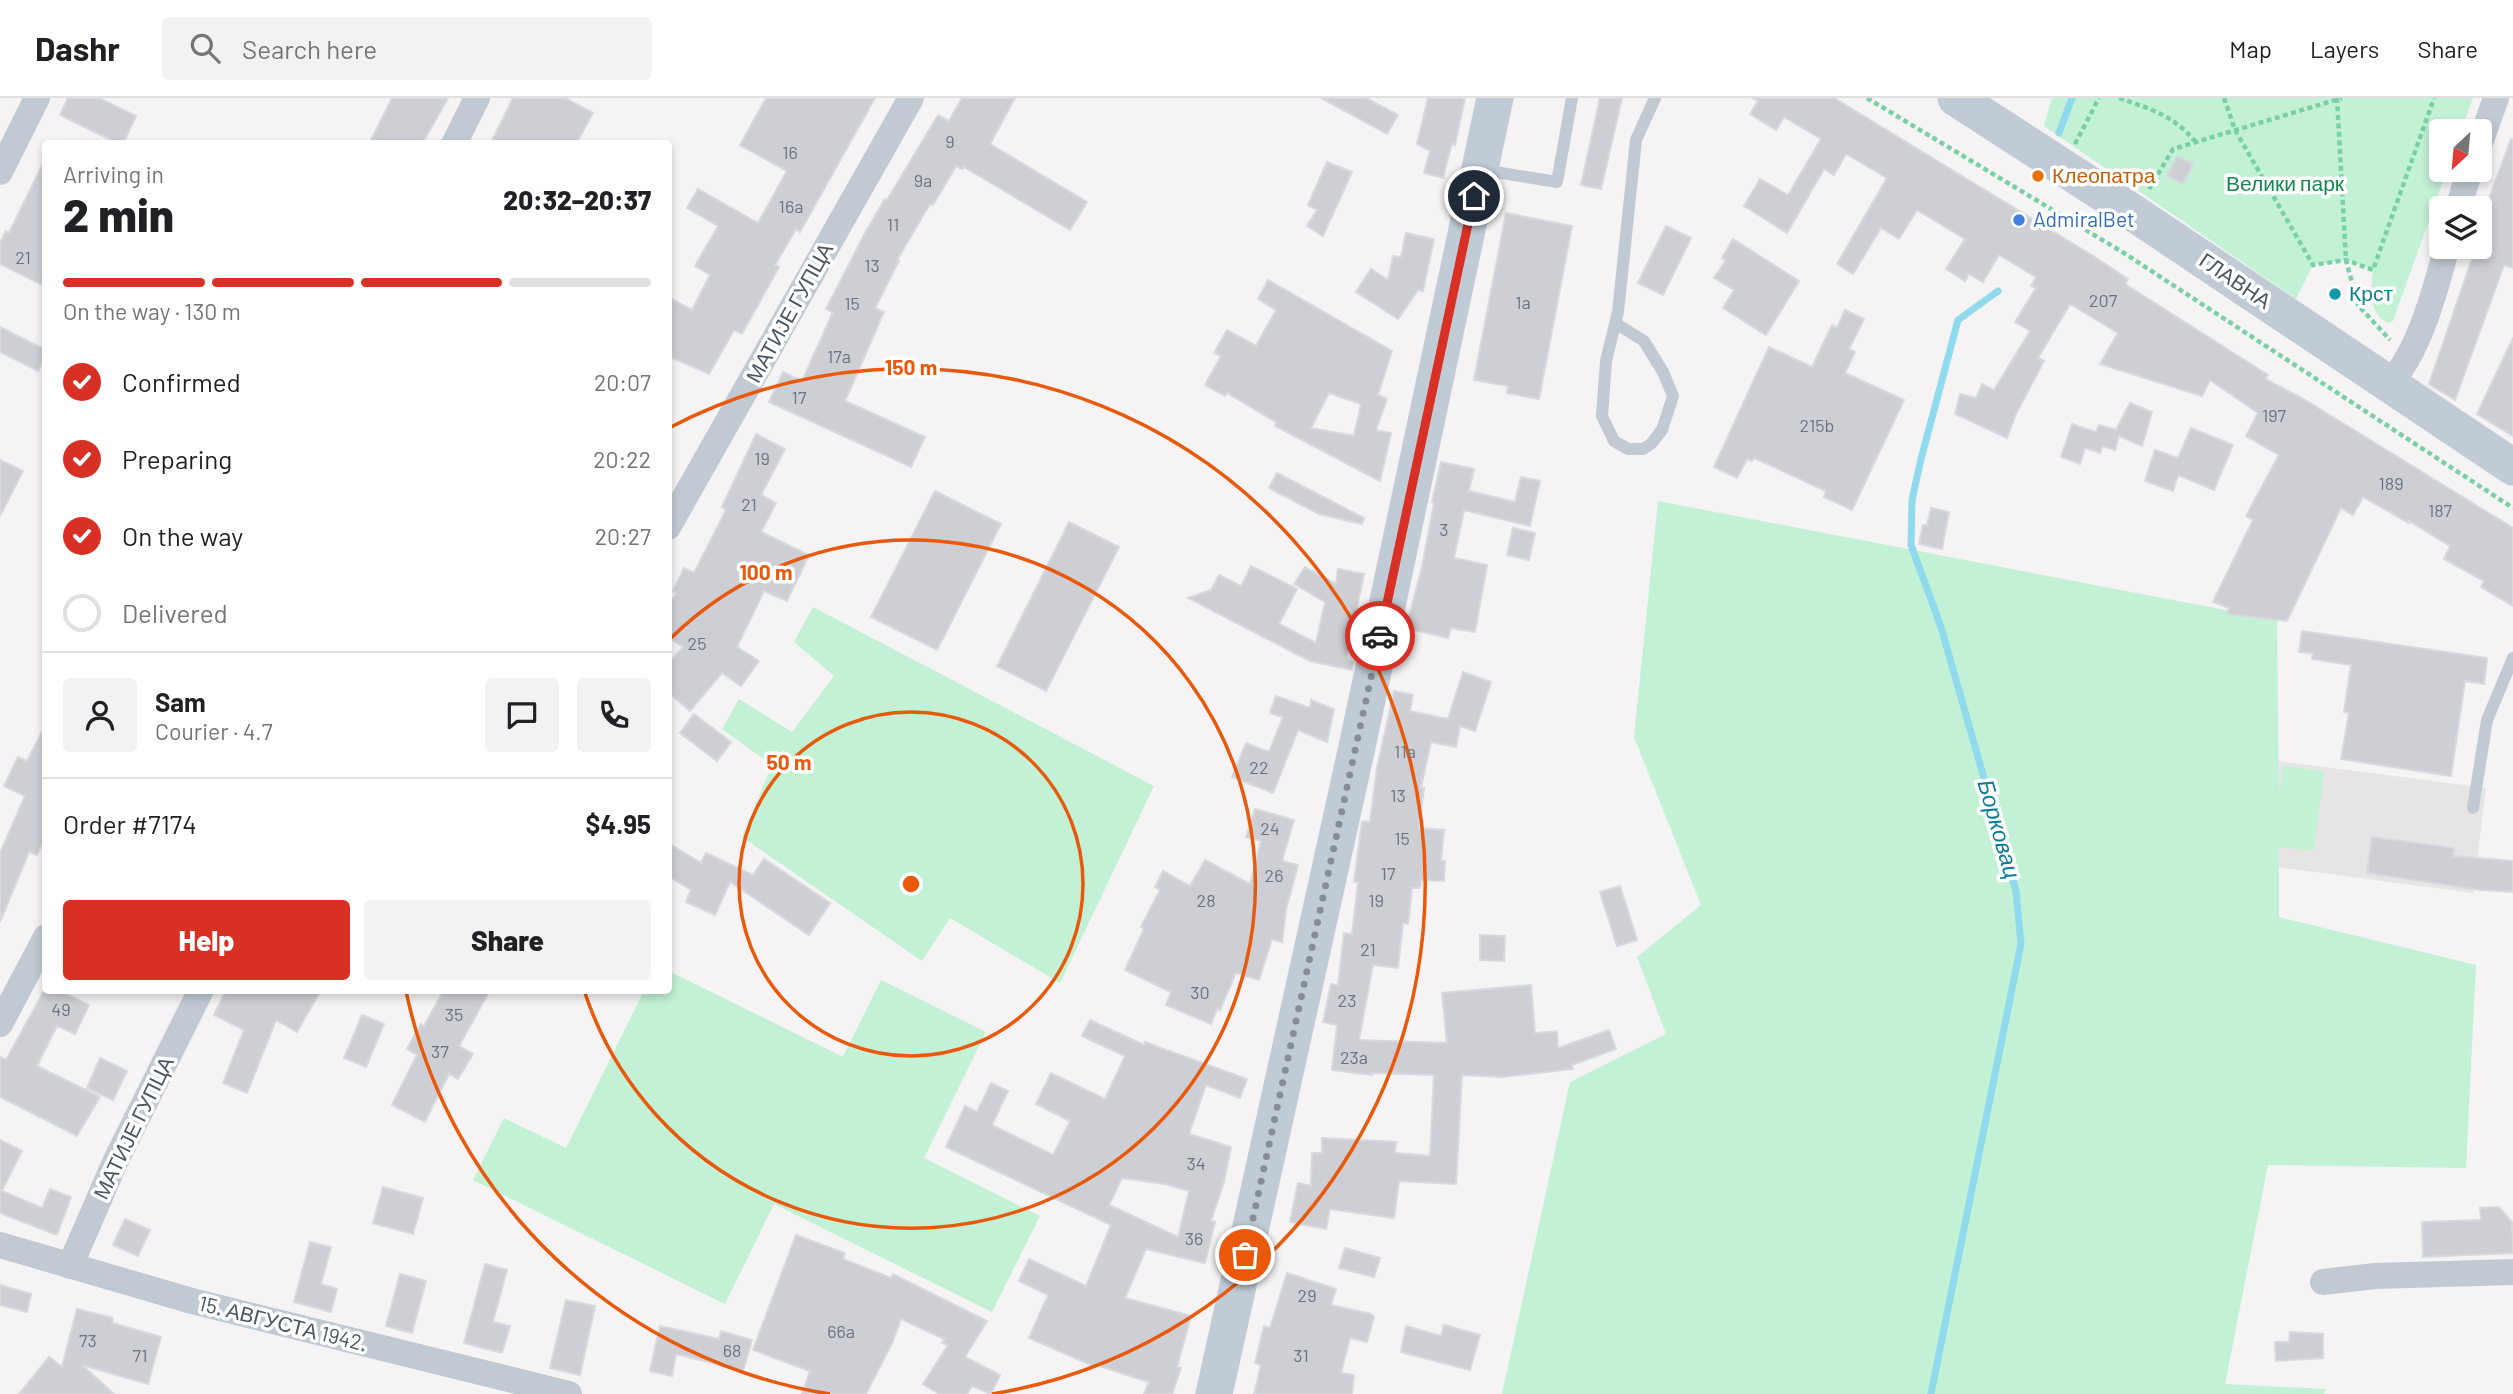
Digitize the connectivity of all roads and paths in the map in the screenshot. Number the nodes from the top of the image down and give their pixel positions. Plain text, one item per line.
1 (37, 98) edge
2 (477, 98) edge
3 (911, 98) edge
4 (1494, 98) edge
5 (1572, 98) edge
6 (1655, 98) edge
7 (1867, 98) edge
8 (1956, 98) edge
9 (2099, 98) edge
10 (2119, 98) edge
11 (2224, 98) edge
12 (2434, 98) edge
13 (2496, 98) edge
14 (2339, 99) edge
15 (2488, 119) edge
16 (2235, 130) junction
17 (456, 140) edge
18 (2196, 142) junction
19 (2063, 167) junction
20 (1479, 169) junction
21 (0, 172) edge
22 (2135, 214) junction
23 (2443, 259) edge
24 (2346, 260) junction
25 (1615, 323) junction
26 (2399, 372) junction
27 (2513, 467) edge
28 (2513, 508) edge
29 (672, 520) edge
30 (2513, 658) edge
31 (2473, 808) dead end
32 (42, 945) edge
33 (199, 994) edge
34 (0, 1024) edge
35 (0, 1245) edge
36 (70, 1266) junction
37 (2513, 1272) edge
38 (2323, 1282) dead end
39 (569, 1394) edge
40 (1214, 1394) edge

1 - 21 street
2 - 17 street
3 - 29 street, МАТИЈЕ ГУПЦА
4 - 20 street
5 - 20 lane
6 - 25 lane
7 - 28 path
8 - 19 street, ГЛАВНА
9 - 19 path
10 - 18 path
11 - 16 path
12 - 24 path
13 - 15 street
14 - 16 path
14 - 24 path
16 - 18 path
16 - 24 path
18 - 22 path
19 - 22 street, ГЛАВНА
20 - 40 street
22 - 26 street, ГЛАВНА
23 - 26 street
24 - 26 path
25 - 25 lane
26 - 27 street, ГЛАВНА
30 - 31 lane
32 - 34 street
33 - 36 street, МАТИЈЕ ГУПЦА
35 - 36 street, 15. АВГУСТА 1942.
36 - 39 street, 15. АВГУСТА 1942.
37 - 38 street

